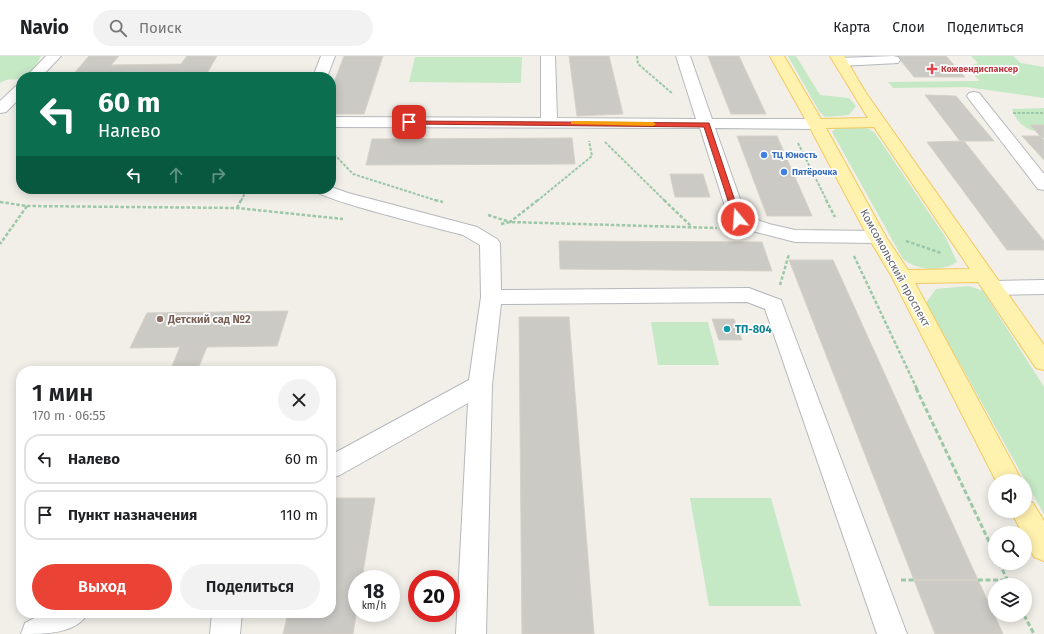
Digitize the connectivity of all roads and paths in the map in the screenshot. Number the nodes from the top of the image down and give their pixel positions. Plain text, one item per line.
1 (54, 56) edge
2 (328, 56) edge
3 (548, 56) edge
4 (637, 56) edge
5 (683, 56) edge
6 (777, 56) edge
7 (839, 59) edge
8 (893, 60) dead end
9 (38, 72) edge
10 (322, 72) edge
11 (16, 94) edge
12 (673, 94) dead end
13 (974, 96) dead end
14 (1, 109) edge
15 (336, 122) edge
16 (880, 122) junction
17 (549, 123) junction
18 (586, 123) junction
19 (789, 124) junction
20 (816, 124) junction
21 (707, 125) junction
22 (336, 156) edge
23 (1044, 185) edge
24 (244, 194) edge
25 (334, 194) edge
26 (0, 202) edge
27 (450, 204) dead end
28 (237, 208) dead end
29 (487, 215) dead end
30 (692, 227) dead end
31 (875, 234) junction
32 (795, 236) junction
33 (845, 237) junction
34 (0, 244) edge
35 (984, 275) junction
36 (902, 277) junction
37 (1044, 287) edge
38 (491, 297) junction
39 (774, 305) junction
40 (1044, 362) edge
41 (480, 385) junction
42 (336, 464) edge
43 (1005, 474) edge
44 (1028, 518) edge
45 (988, 539) edge
46 (1044, 548) edge
47 (978, 580) dead end
48 (988, 580) edge
49 (64, 618) edge
50 (227, 618) edge
51 (1028, 622) edge
52 (36, 634) edge
53 (225, 634) edge
54 (471, 634) edge
55 (892, 634) edge
56 (1034, 634) edge

1 - 9 lane
2 - 10 lane
3 - 17 lane
4 - 12 path
5 - 21 lane
6 - 20 main road, Комсомольский проспект
7 - 8 lane
7 - 16 main road
11 - 14 lane
13 - 23 lane
15 - 17 lane
16 - 20 main road
16 - 35 main road
17 - 18 lane
18 - 21 lane
18 - 29 path
18 - 30 path
19 - 20 lane
19 - 21 lane
19 - 33 path
20 - 31 main road, Комсомольский проспект
21 - 32 lane
22 - 27 path
24 - 28 path
25 - 38 lane
26 - 34 path
31 - 33 lane
31 - 35 path
31 - 36 main road, Комсомольский проспект
32 - 33 lane
32 - 39 path
33 - 45 path
35 - 36 main road
35 - 37 lane
35 - 40 main road
36 - 43 main road, Комсомольский проспект
38 - 39 lane
38 - 41 lane
39 - 55 lane
41 - 42 lane
41 - 54 lane
44 - 46 main road
47 - 48 path
49 - 52 lane
50 - 53 lane
51 - 56 path

